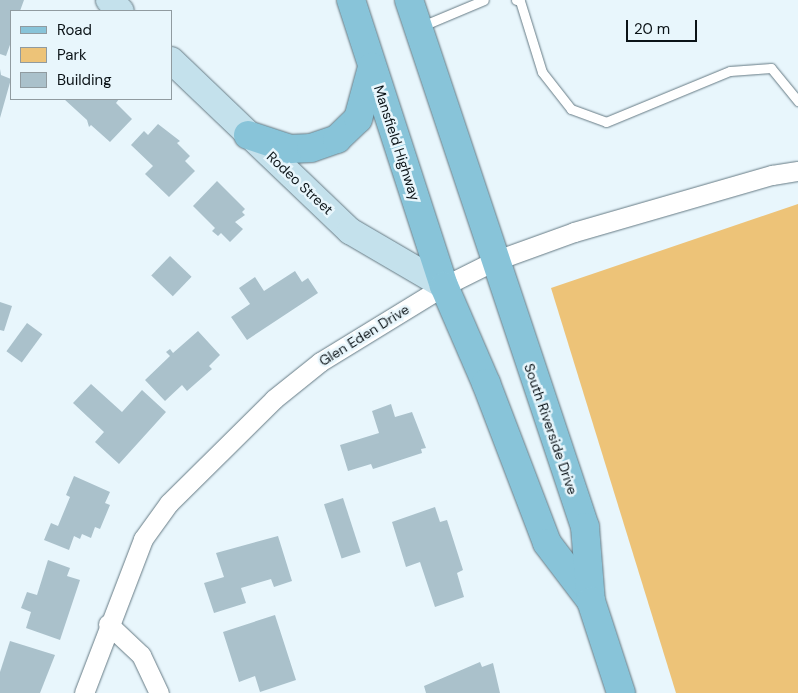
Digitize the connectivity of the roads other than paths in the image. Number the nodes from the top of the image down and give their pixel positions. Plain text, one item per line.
1 (109, 0) edge
2 (351, 0) edge
3 (408, 0) edge
4 (484, 0) edge
5 (516, 0) edge
6 (120, 10) edge
7 (418, 28) junction
8 (172, 61) edge
9 (372, 67) junction
10 (798, 101) edge
11 (248, 135) junction
12 (798, 171) edge
13 (494, 261) junction
14 (444, 286) junction
15 (591, 601) junction
16 (108, 624) junction
17 (84, 693) edge
18 (160, 693) edge
19 (620, 693) edge

1 - 6 street
2 - 9 main road, Mansfield Highway
3 - 7 main road
4 - 7 lane
5 - 10 lane
7 - 13 main road
8 - 11 street, Rodeo Street
9 - 11 main road
9 - 14 main road, Mansfield Highway
11 - 14 street, Rodeo Street
12 - 13 street, Glen Eden Drive
13 - 14 street, Glen Eden Drive
13 - 15 main road, South Riverside Drive
14 - 15 main road, South Riverside Drive
14 - 16 street, Glen Eden Drive
15 - 19 main road, South Riverside Drive
16 - 17 street, Glen Eden Drive
16 - 18 street

